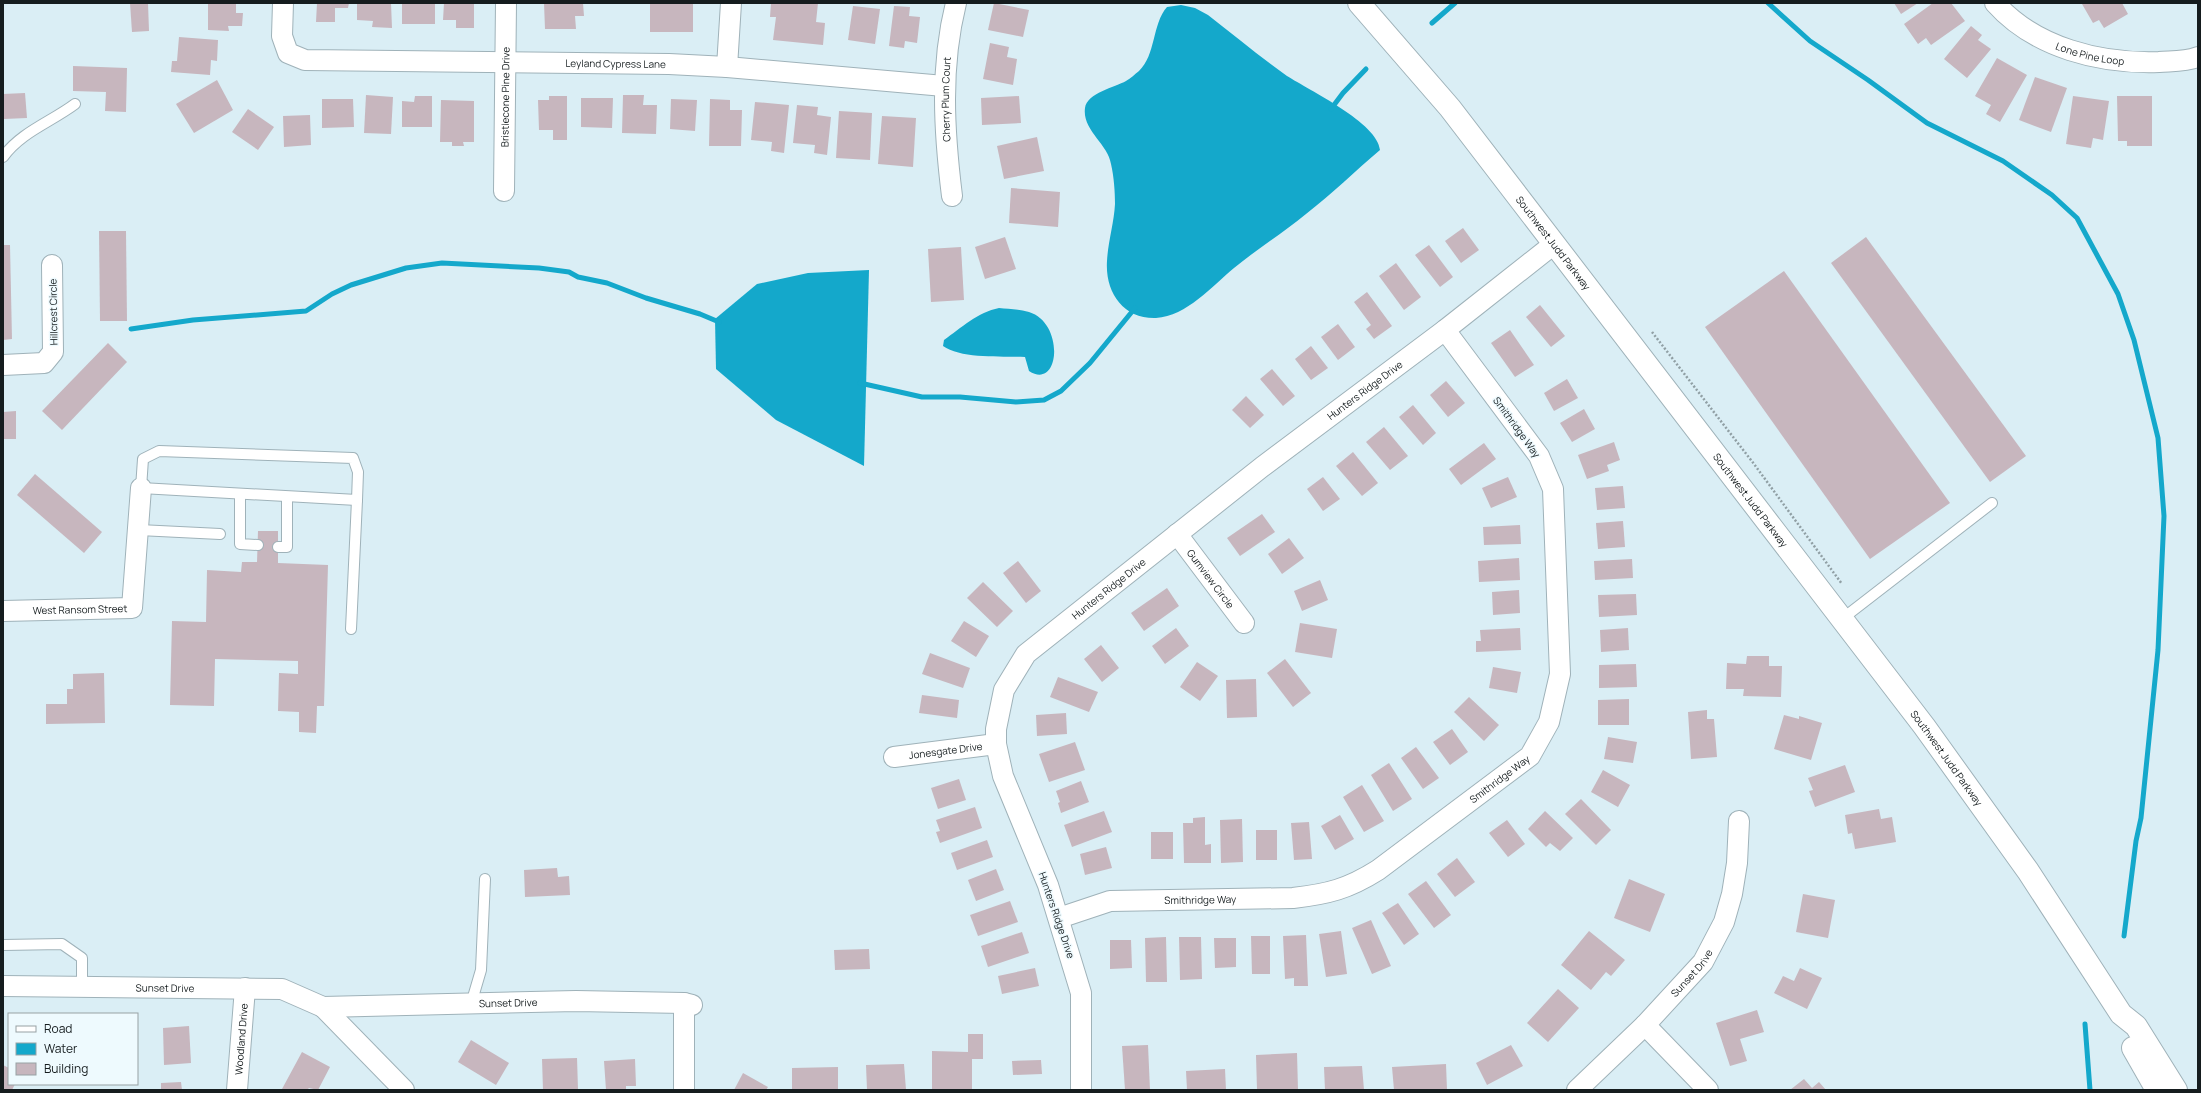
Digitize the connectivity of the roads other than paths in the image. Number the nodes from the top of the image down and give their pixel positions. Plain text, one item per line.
1 (283, 3) edge
2 (506, 3) edge
3 (732, 3) edge
4 (956, 3) edge
5 (1359, 3) edge
6 (1995, 3) edge
7 (2198, 57) edge
8 (505, 62) junction
9 (727, 67) junction
10 (944, 86) junction
11 (75, 104) dead end
12 (3, 157) edge
13 (504, 191) dead end
14 (952, 196) dead end
15 (1554, 244) junction
16 (52, 265) dead end
17 (1445, 330) junction
18 (3, 365) edge
19 (141, 488) junction
20 (240, 495) junction
21 (287, 497) junction
22 (357, 500) junction
23 (1992, 503) dead end
24 (139, 530) junction
25 (220, 534) dead end
26 (1177, 534) junction
27 (258, 545) dead end
28 (278, 547) dead end
29 (3, 611) edge
30 (1842, 618) junction
31 (1244, 623) dead end
32 (351, 629) dead end
33 (996, 744) junction
34 (894, 757) dead end
35 (1739, 821) dead end
36 (485, 879) dead end
37 (1058, 918) junction
38 (3, 945) edge
39 (3, 986) edge
40 (82, 987) junction
41 (245, 988) junction
42 (471, 1004) junction
43 (323, 1007) junction
44 (2121, 1014) junction
45 (1645, 1025) junction
46 (238, 1090) edge
47 (404, 1090) edge
48 (684, 1090) edge
49 (1082, 1090) edge
50 (1577, 1090) edge
51 (1708, 1090) edge
52 (2157, 1090) edge
53 (2176, 1090) edge

1 - 8 street, Leyland Cypress Lane
2 - 8 street, Bristlecone Pine Drive
3 - 9 street
4 - 10 street, Cherry Plum Court
5 - 15 highway, Southwest Judd Parkway
6 - 7 street, Lone Pine Loop
8 - 9 street, Leyland Cypress Lane
8 - 13 street, Bristlecone Pine Drive
9 - 10 street, Leyland Cypress Lane
10 - 14 street, Cherry Plum Court
11 - 12 lane
15 - 17 street, Hunters Ridge Drive
15 - 30 highway, Southwest Judd Parkway
16 - 18 street, Hillcrest Circle
17 - 26 street, Hunters Ridge Drive
17 - 37 street, Smithridge Way
19 - 20 lane
19 - 22 lane
19 - 24 street, West Ransom Street
20 - 21 lane
20 - 27 lane
21 - 22 lane
21 - 28 lane
22 - 32 lane
23 - 30 lane
24 - 25 lane
24 - 29 street, West Ransom Street
26 - 31 street, Gumview Circle
26 - 33 street, Hunters Ridge Drive
30 - 44 highway, Southwest Judd Parkway
33 - 34 street, Jonesgate Drive
33 - 37 street, Hunters Ridge Drive
35 - 45 street, Sunset Drive
36 - 42 lane
37 - 49 street, Hunters Ridge Drive
38 - 40 lane
39 - 40 street, Sunset Drive
40 - 41 street, Sunset Drive
41 - 43 street, Sunset Drive
41 - 46 street, Woodland Drive
42 - 43 street, Sunset Drive
42 - 48 street, Sunset Drive
43 - 47 street, Sunset Drive
44 - 52 highway, Southwest Judd Parkway
44 - 53 highway, Southwest Judd Parkway
45 - 50 street, Sunset Drive
45 - 51 street

